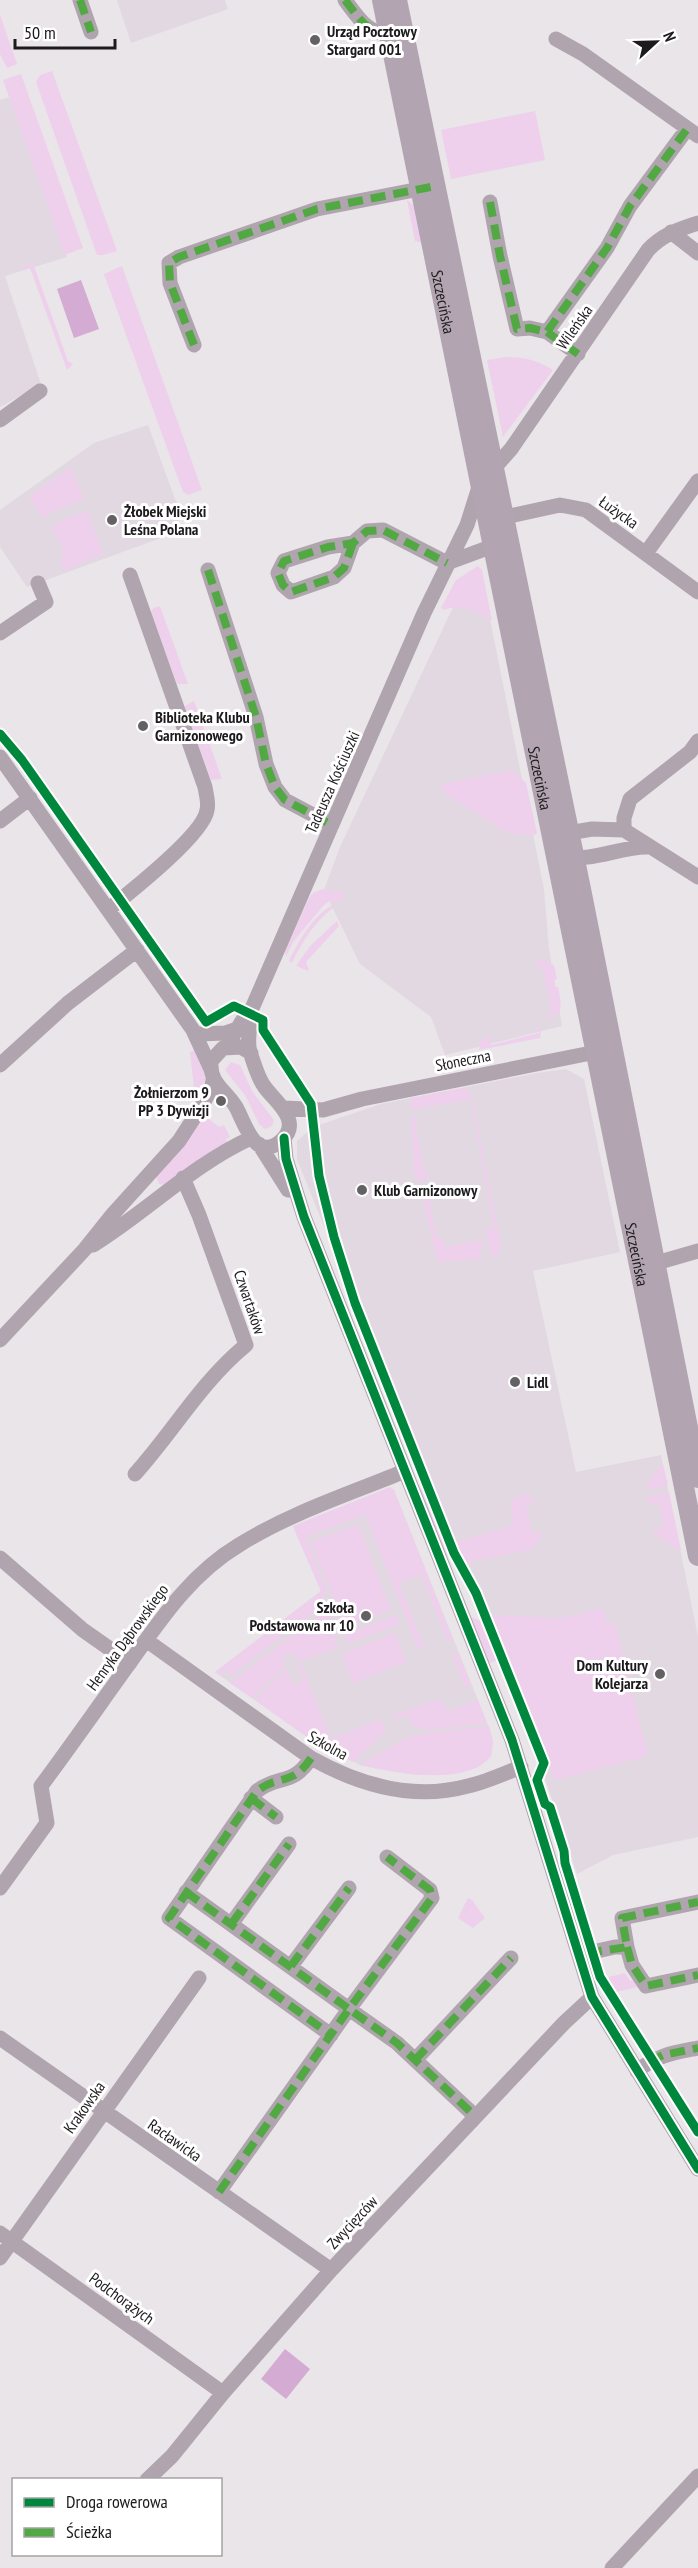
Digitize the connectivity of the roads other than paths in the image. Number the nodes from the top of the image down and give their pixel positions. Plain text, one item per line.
1 (80, 0) edge
2 (345, 0) edge
3 (382, 0) edge
4 (398, 0) edge
5 (91, 32) dead end
6 (397, 33) junction
7 (556, 39) dead end
8 (693, 133) edge
9 (428, 187) junction
10 (490, 202) dead end
11 (697, 226) edge
12 (671, 232) junction
13 (698, 253) edge
14 (547, 333) junction
15 (194, 345) dead end
16 (578, 354) junction
17 (40, 391) dead end
18 (0, 420) edge
19 (495, 466) junction
20 (698, 481) edge
21 (480, 484) junction
22 (496, 519) junction
23 (467, 525) junction
24 (353, 543) junction
25 (493, 546) junction
26 (646, 553) junction
27 (447, 563) junction
28 (208, 570) dead end
29 (130, 575) dead end
30 (38, 583) dead end
31 (698, 592) edge
32 (0, 633) edge
33 (698, 741) edge
34 (0, 757) edge
35 (30, 798) junction
36 (0, 821) edge
37 (332, 825) junction
38 (624, 830) junction
39 (569, 833) junction
40 (553, 845) junction
41 (647, 847) junction
42 (574, 859) junction
43 (698, 877) edge
44 (109, 909) junction
45 (137, 950) junction
46 (248, 1016) junction
47 (237, 1029) junction
48 (196, 1033) junction
49 (225, 1047) junction
50 (604, 1050) junction
51 (251, 1053) junction
52 (0, 1065) edge
53 (212, 1075) junction
54 (285, 1108) junction
55 (323, 1110) junction
56 (286, 1134) junction
57 (255, 1141) junction
58 (183, 1178) junction
59 (304, 1217) junction
60 (86, 1249) junction
61 (698, 1251) edge
62 (648, 1267) junction
63 (0, 1340) edge
64 (405, 1472) junction
65 (135, 1474) dead end
66 (698, 1478) edge
67 (698, 1556) edge
68 (0, 1558) edge
69 (146, 1640) junction
70 (130, 1663) junction
71 (311, 1758) junction
72 (520, 1767) junction
73 (251, 1798) junction
74 (276, 1817) dead end
75 (289, 1844) dead end
76 (387, 1857) dead end
77 (0, 1888) edge
78 (349, 1888) dead end
79 (186, 1892) junction
80 (698, 1902) edge
81 (232, 1923) junction
82 (627, 1947) junction
83 (579, 1955) junction
84 (511, 1958) dead end
85 (291, 1966) junction
86 (698, 1975) edge
87 (199, 1978) dead end
88 (592, 1997) junction
89 (349, 2009) junction
90 (331, 2035) junction
91 (0, 2038) edge
92 (698, 2048) edge
93 (415, 2060) junction
94 (637, 2071) junction
95 (102, 2111) junction
96 (475, 2116) junction
97 (698, 2169) edge
98 (219, 2193) junction
99 (6, 2237) edge
100 (0, 2258) edge
101 (331, 2270) junction
102 (223, 2393) junction
103 (698, 2476) edge
104 (149, 2478) edge
105 (612, 2568) edge

1 - 5 street
2 - 6 street
3 - 6 main road, Szczecińska
4 - 6 main road, Szczecińska
6 - 9 main road, Szczecińska
7 - 8 street
8 - 14 street
9 - 15 street
9 - 19 main road, Szczecińska
9 - 21 main road, Szczecińska
10 - 14 street
11 - 12 street, Wileńska
12 - 13 street
12 - 16 street, Wileńska
14 - 16 street
16 - 19 street, Wileńska
17 - 18 street
19 - 21 street, Wileńska
19 - 22 main road, Szczecińska
20 - 26 street
21 - 22 main road, Szczecińska
21 - 23 street, Tadeusza Kościuszki
22 - 23 street
22 - 25 main road, Szczecińska
22 - 26 street, Łużycka
22 - 39 main road, Szczecińska
23 - 27 street, Tadeusza Kościuszki
24 - 24 street
24 - 27 street
25 - 27 street
25 - 40 main road, Szczecińska
26 - 31 street, Łużycka
27 - 37 street, Tadeusza Kościuszki
28 - 37 street
29 - 44 street
30 - 32 street
33 - 38 street
34 - 35 street
35 - 36 street
35 - 44 street
37 - 46 street, Tadeusza Kościuszki
38 - 39 street
38 - 41 street
39 - 40 street
39 - 42 main road, Szczecińska
40 - 42 street
40 - 50 main road, Szczecińska
41 - 42 street
41 - 43 street
42 - 50 main road, Szczecińska
44 - 45 street
45 - 48 street
45 - 52 street
46 - 47 street, Tadeusza Kościuszki
46 - 51 street, Tadeusza Kościuszki
47 - 48 street
47 - 49 street, Tadeusza Kościuszki
48 - 49 street
48 - 53 street
49 - 51 street
49 - 53 street, Tadeusza Kościuszki
50 - 55 street, Słoneczna
50 - 62 main road, Szczecińska
51 - 54 street, Tadeusza Kościuszki
53 - 57 street
53 - 60 street
54 - 55 street, Słoneczna
54 - 56 street
55 - 56 street, Słoneczna
56 - 57 street, Słoneczna
56 - 59 street
57 - 58 street
57 - 59 street
58 - 60 street
58 - 65 street, Czwartaków
59 - 64 street
60 - 63 street
61 - 62 street
62 - 66 main road, Szczecińska
62 - 67 main road, Szczecińska
64 - 69 street, Henryka Dąbrowskiego
64 - 72 street
68 - 70 street
69 - 70 street, Henryka Dąbrowskiego
69 - 71 street, Szkolna
70 - 77 street, Henryka Dąbrowskiego
71 - 72 street, Szkolna
71 - 73 street
72 - 83 street
73 - 74 street
73 - 79 street
75 - 81 street
76 - 89 street
78 - 85 street
79 - 81 street
79 - 90 street
80 - 82 street
81 - 85 street
82 - 83 street
82 - 86 street
83 - 88 street
84 - 93 street
85 - 89 street
87 - 95 street, Krakowska
88 - 94 street
88 - 96 street, Zwycięzców
89 - 90 street
89 - 93 street
90 - 98 street
91 - 95 street, Racławicka
92 - 94 street
93 - 96 street
94 - 97 street
95 - 98 street, Racławicka
95 - 99 street, Krakowska
96 - 101 street, Zwycięzców
98 - 101 street, Racławicka
99 - 100 street, Krakowska
99 - 102 street, Podchorążych
101 - 102 street, Zwycięzców
102 - 104 street, Zwycięzców
103 - 105 street

